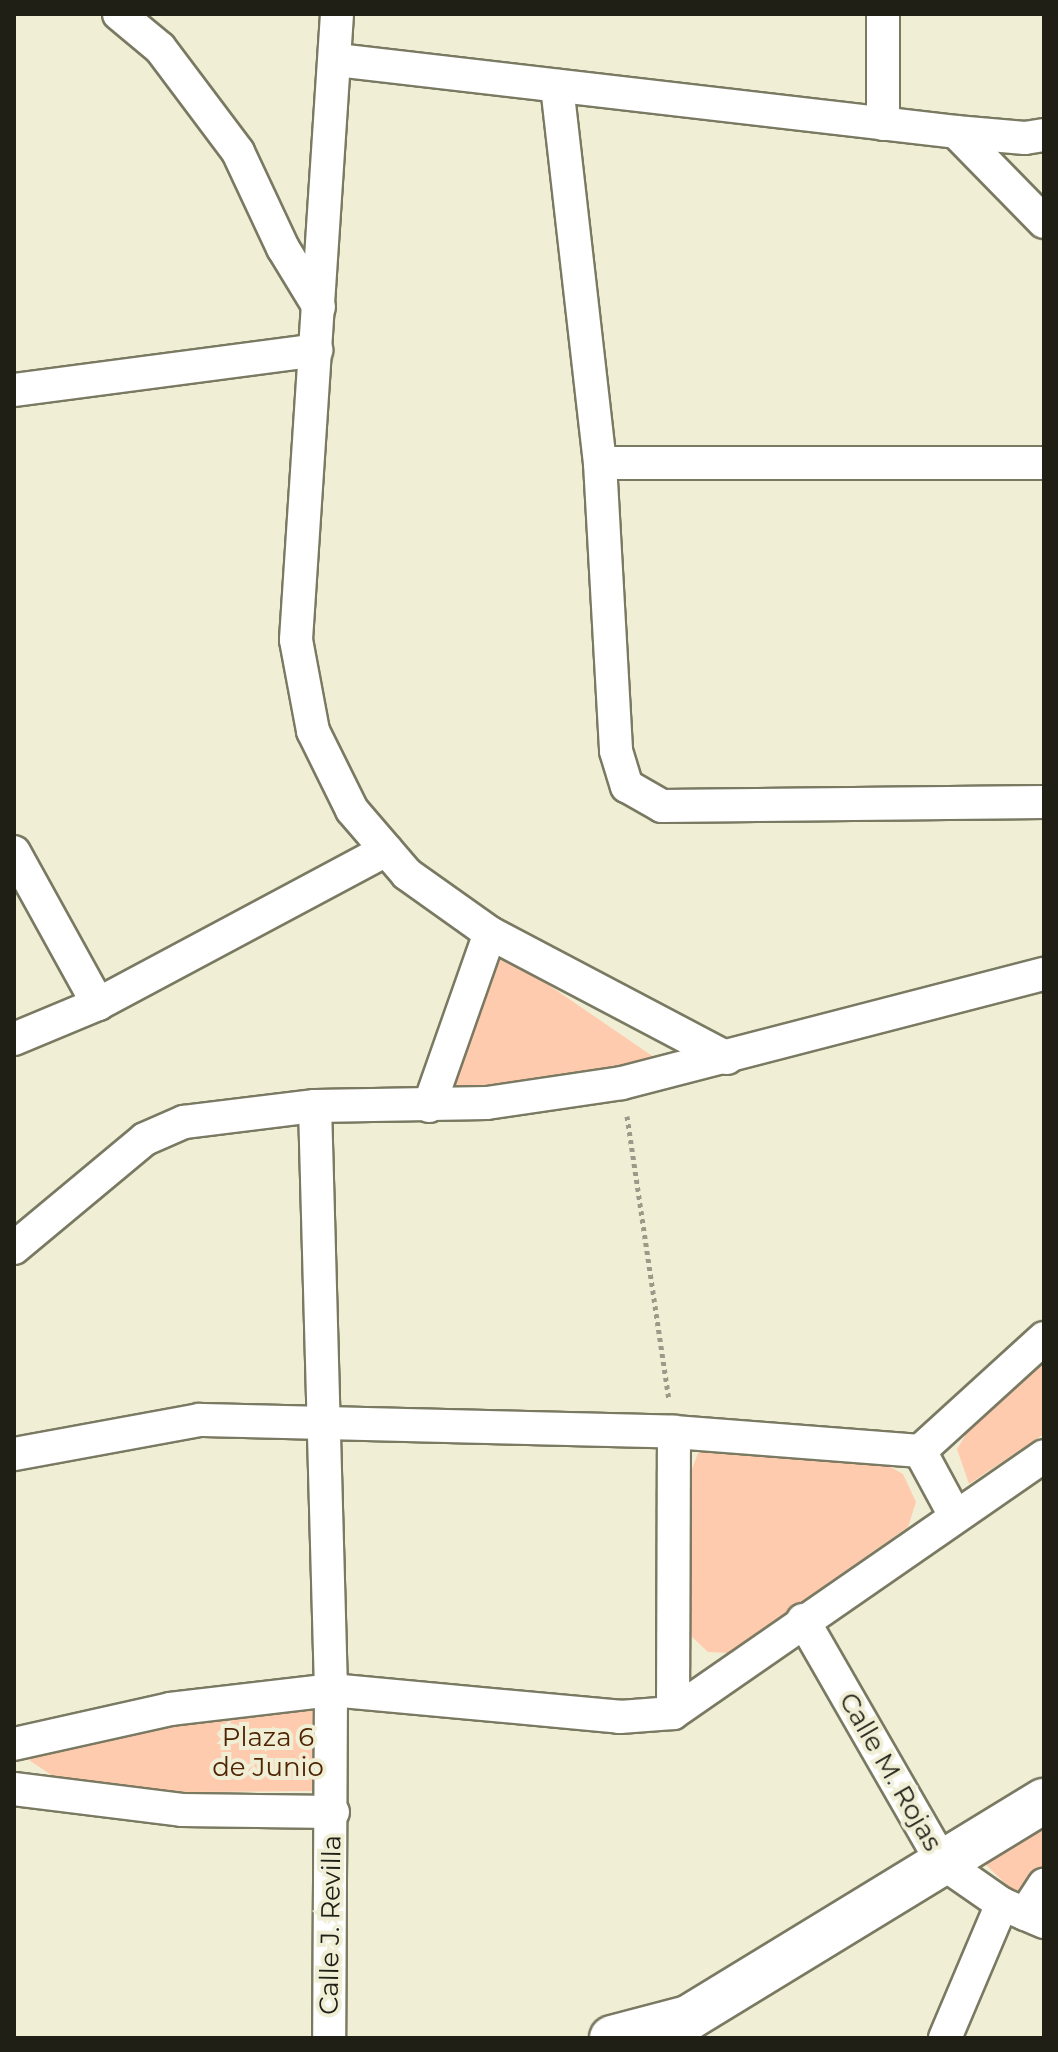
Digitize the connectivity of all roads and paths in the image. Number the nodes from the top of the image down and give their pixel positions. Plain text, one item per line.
1 (119, 14) edge
2 (337, 14) edge
3 (883, 14) edge
4 (337, 60) junction
5 (557, 86) junction
6 (883, 124) junction
7 (956, 132) junction
8 (1044, 135) edge
9 (1044, 222) edge
10 (319, 307) junction
11 (316, 350) junction
12 (14, 390) edge
13 (600, 463) junction
14 (1044, 463) edge
15 (1044, 802) edge
16 (386, 850) junction
17 (19, 869) edge
18 (490, 933) junction
19 (1044, 974) edge
20 (98, 1004) junction
21 (14, 1039) edge
22 (727, 1058) junction
23 (622, 1083) junction
24 (315, 1106) junction
25 (429, 1106) junction
26 (14, 1248) edge
27 (1044, 1338) edge
28 (325, 1424) junction
29 (674, 1432) junction
30 (920, 1451) junction
31 (14, 1454) edge
32 (1044, 1456) edge
33 (954, 1514) junction
34 (803, 1620) junction
35 (331, 1690) junction
36 (673, 1713) junction
37 (14, 1744) edge
38 (14, 1789) edge
39 (1044, 1801) edge
40 (333, 1812) junction
41 (943, 1863) junction
42 (1044, 1885) edge
43 (1024, 1913) edge
44 (657, 2032) edge
45 (329, 2038) edge
46 (612, 2038) edge
47 (945, 2038) edge

1 - 10 street
2 - 4 street
3 - 6 street
4 - 5 street
4 - 10 street
5 - 6 street
5 - 13 street
6 - 7 street
7 - 8 street
7 - 9 street
10 - 11 street
11 - 12 street
11 - 16 street
13 - 14 street
13 - 15 street
16 - 18 street
16 - 20 street
17 - 20 street
18 - 22 street
18 - 25 street
19 - 22 street
20 - 21 street
22 - 23 street
23 - 25 street
23 - 29 path
24 - 25 street
24 - 26 street
24 - 28 street, Calle J. Revilla
27 - 30 street
28 - 29 street
28 - 31 street
28 - 35 street, Calle J. Revilla
29 - 30 street
29 - 36 street
30 - 33 street
32 - 33 street
33 - 34 street
34 - 36 street
34 - 41 street, Calle M. Rojas
35 - 36 street
35 - 37 street
35 - 40 street, Calle J. Revilla
38 - 40 street
39 - 41 main road
40 - 45 street, Calle J. Revilla
41 - 43 street, Calle M. Rojas
41 - 44 main road
42 - 43 street
43 - 47 street
44 - 46 main road

